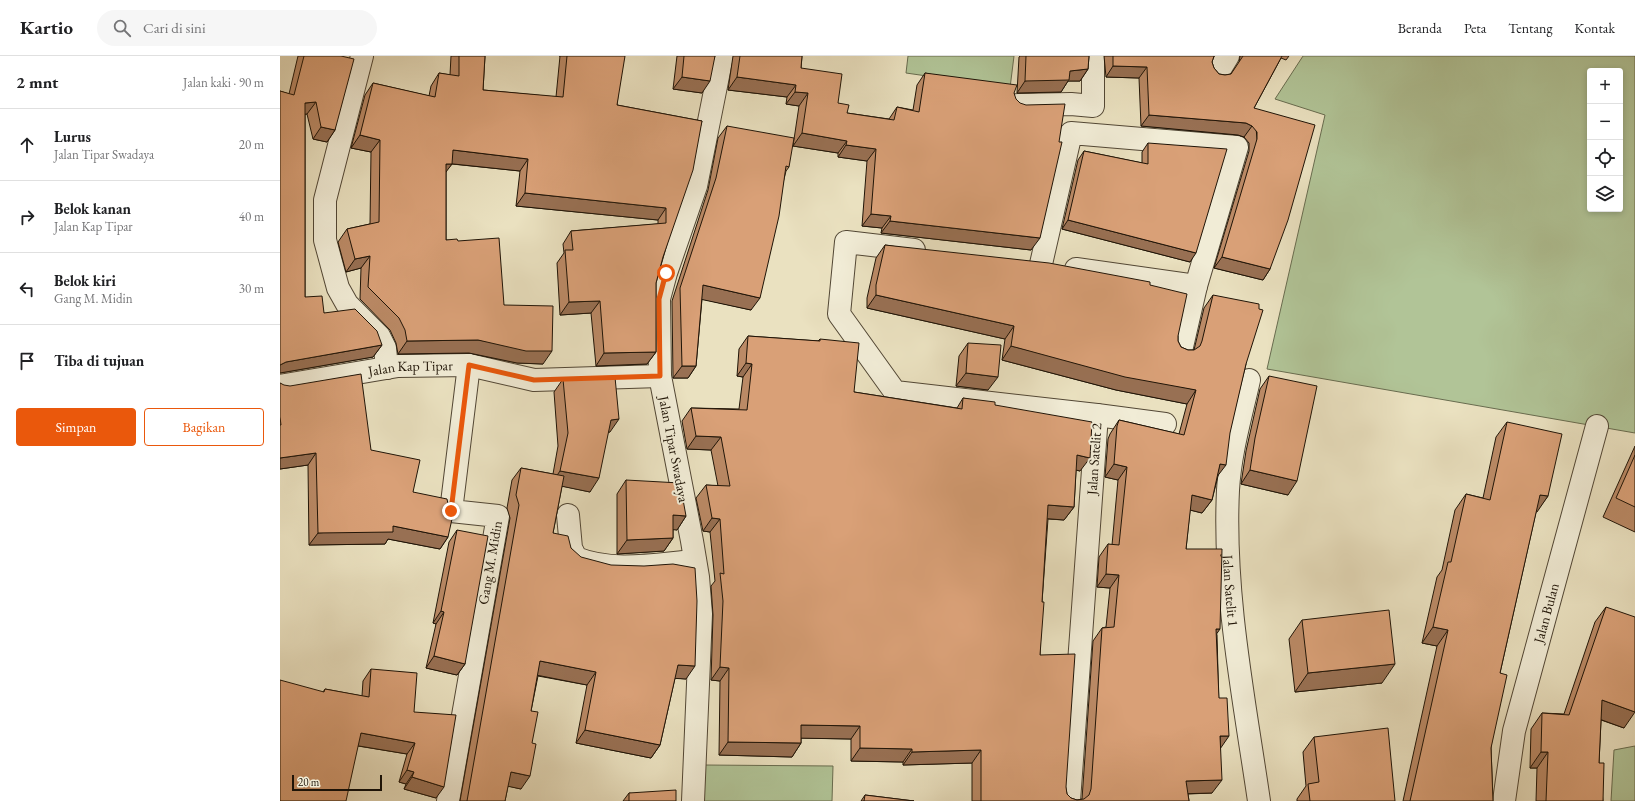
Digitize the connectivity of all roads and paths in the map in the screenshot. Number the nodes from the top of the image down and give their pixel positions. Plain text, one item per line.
1 (362, 56) edge
2 (722, 56) edge
3 (1093, 56) edge
4 (1018, 105) edge
5 (932, 252) edge
6 (1018, 261) edge
7 (1041, 264) junction
8 (1196, 286) junction
9 (1181, 351) edge
10 (469, 365) junction
11 (387, 368) junction
12 (660, 376) junction
13 (1249, 380) dead end
14 (280, 386) edge
15 (1097, 415) junction
16 (1165, 424) dead end
17 (1597, 426) dead end
18 (568, 515) dead end
19 (695, 561) junction
20 (448, 801) edge
21 (693, 801) edge
22 (1069, 801) edge
23 (1259, 801) edge
24 (1504, 801) edge

1 - 11 street
2 - 12 street, Jalan Tipar Swadaya
3 - 4 street
5 - 15 street, Jalan Satelit 2
6 - 7 street
7 - 8 street
7 - 8 street
8 - 9 street
10 - 11 street, Jalan Kap Tipar
10 - 12 street, Jalan Kap Tipar
10 - 20 street, Gang M. Midin
11 - 14 street, Jalan Kap Tipar
12 - 19 street, Jalan Tipar Swadaya
13 - 23 street, Jalan Satelit 1
15 - 16 street
15 - 22 street, Jalan Satelit 2
17 - 24 street, Jalan Bulan
18 - 19 street
19 - 21 street, Jalan Tipar Swadaya

